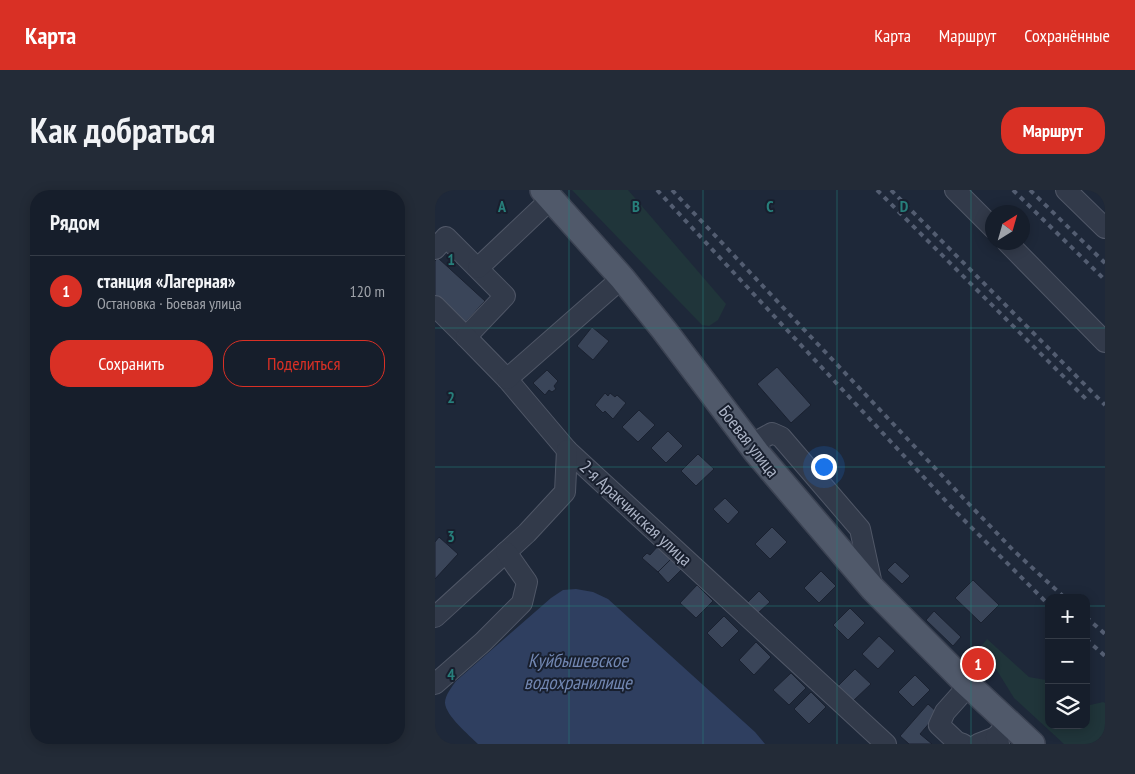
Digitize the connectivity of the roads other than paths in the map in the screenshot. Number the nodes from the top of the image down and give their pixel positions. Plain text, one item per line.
1 (955, 190) edge
2 (1066, 190) edge
3 (547, 194) edge
4 (985, 220) edge
5 (1105, 228) edge
6 (435, 249) edge
7 (1015, 250) edge
8 (478, 268) junction
9 (622, 278) junction
10 (435, 306) edge
11 (466, 337) junction
12 (1105, 342) edge
13 (507, 379) junction
14 (567, 450) junction
15 (506, 552) junction
16 (435, 616) edge
17 (435, 684) edge
18 (969, 685) junction
19 (995, 737) edge
20 (886, 744) edge
21 (963, 744) edge
22 (1033, 744) edge

1 - 4 street
2 - 5 street
3 - 8 street
3 - 9 main road, Боевая улица
6 - 8 street
7 - 12 street
8 - 11 street
9 - 13 street
9 - 18 main road, Боевая улица
10 - 11 street, 2-я Аракчинская улица
11 - 13 street, 2-я Аракчинская улица
13 - 14 street, 2-я Аракчинская улица
14 - 15 street
14 - 20 street, 2-я Аракчинская улица
15 - 16 street
15 - 17 street
18 - 19 main road, Боевая улица
18 - 21 street
19 - 22 main road, Боевая улица

